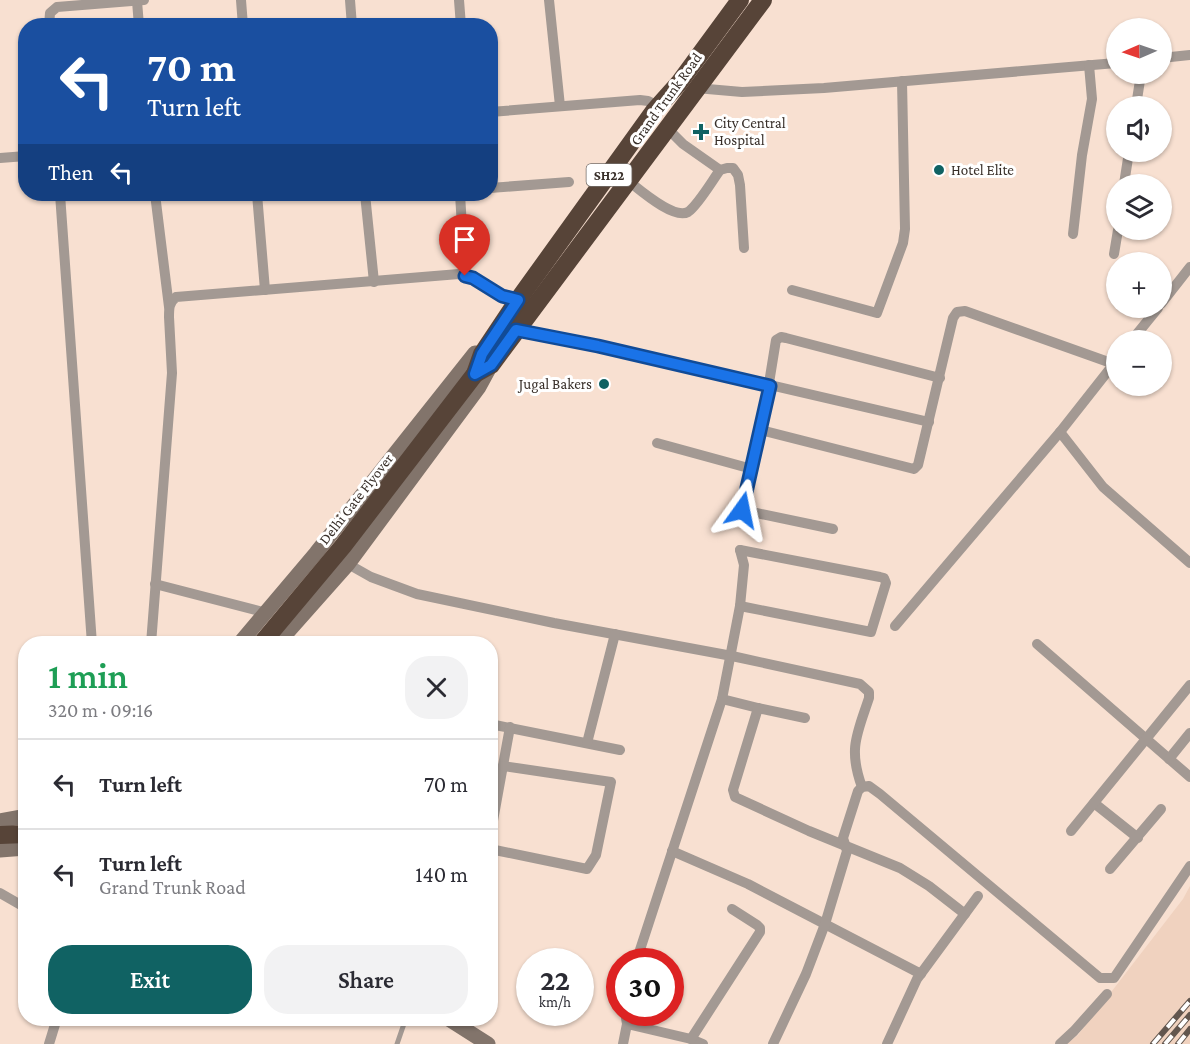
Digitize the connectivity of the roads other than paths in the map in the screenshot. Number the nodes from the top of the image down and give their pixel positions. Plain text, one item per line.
1 (144, 0) edge
2 (241, 0) edge
3 (350, 0) edge
4 (459, 0) edge
5 (549, 0) edge
6 (740, 0) edge
7 (763, 0) edge
8 (116, 1) edge
9 (137, 1) edge
10 (50, 18) edge
11 (139, 18) edge
12 (242, 18) edge
13 (351, 18) edge
14 (460, 18) edge
15 (1190, 55) edge
16 (1172, 57) edge
17 (1106, 64) edge
18 (1089, 65) junction
19 (902, 81) junction
20 (696, 88) junction
21 (560, 106) junction
22 (498, 111) edge
23 (654, 111) junction
24 (667, 128) junction
25 (18, 157) edge
26 (0, 158) edge
27 (720, 170) junction
28 (627, 180) junction
29 (569, 182) dead end
30 (498, 187) edge
31 (60, 201) edge
32 (156, 201) edge
33 (258, 201) edge
34 (366, 201) edge
35 (460, 201) edge
36 (1073, 234) dead end
37 (744, 248) dead end
38 (1190, 267) edge
39 (465, 276) junction
40 (374, 282) junction
41 (266, 290) junction
42 (792, 290) dead end
43 (1172, 290) edge
44 (518, 300) junction
45 (169, 307) junction
46 (1150, 318) edge
47 (516, 330) junction
48 (1140, 330) edge
49 (1106, 359) edge
50 (483, 364) junction
51 (1106, 373) edge
52 (940, 378) junction
53 (770, 386) junction
54 (929, 422) junction
55 (760, 430) junction
56 (1060, 432) junction
57 (657, 443) dead end
58 (752, 469) junction
59 (833, 529) dead end
60 (1190, 563) edge
61 (348, 564) junction
62 (155, 585) junction
63 (740, 606) junction
64 (267, 612) junction
65 (895, 626) dead end
66 (615, 634) junction
67 (91, 636) edge
68 (151, 636) edge
69 (246, 636) edge
70 (268, 636) edge
71 (284, 636) edge
72 (1037, 644) dead end
73 (732, 656) junction
74 (1190, 685) edge
75 (722, 699) junction
76 (758, 708) junction
77 (805, 718) dead end
78 (498, 725) edge
79 (510, 727) junction
80 (1190, 733) edge
81 (1146, 740) junction
82 (587, 743) junction
83 (620, 750) dead end
84 (1169, 759) junction
85 (503, 766) junction
86 (1190, 777) edge
87 (862, 787) junction
88 (498, 793) edge
89 (1094, 803) junction
90 (1161, 809) dead end
91 (18, 818) edge
92 (0, 821) edge
93 (1071, 831) dead end
94 (18, 834) edge
95 (0, 835) edge
96 (1137, 838) junction
97 (844, 845) junction
98 (18, 849) edge
99 (0, 850) edge
100 (498, 851) edge
101 (672, 851) junction
102 (1190, 866) edge
103 (1110, 869) dead end
104 (0, 893) edge
105 (978, 897) dead end
106 (18, 903) edge
107 (732, 909) dead end
108 (965, 914) junction
109 (825, 924) junction
110 (641, 948) edge
111 (921, 974) junction
112 (1107, 994) dead end
113 (55, 1026) edge
114 (403, 1026) edge
115 (458, 1026) edge
116 (625, 1026) edge
117 (651, 1026) edge
118 (691, 1039) junction
119 (482, 1043) edge
120 (50, 1044) edge
121 (397, 1044) edge
122 (623, 1044) edge
123 (703, 1044) edge
124 (772, 1044) edge
125 (887, 1044) edge
126 (1060, 1044) edge

1 - 9 street
2 - 12 street
3 - 13 street
4 - 14 street
5 - 21 street
6 - 23 highway, Grand Trunk Road / SH22
7 - 20 highway, Grand Trunk Road / SH22
8 - 9 street
8 - 10 street
9 - 11 street
15 - 16 street
17 - 18 street
18 - 19 street
18 - 36 street
19 - 20 street
19 - 42 street
20 - 24 highway, Grand Trunk Road / SH22
21 - 22 street
21 - 23 street
23 - 44 highway, Grand Trunk Road / SH22
24 - 27 street
24 - 28 highway, Grand Trunk Road / SH22
25 - 26 street
27 - 28 street
27 - 37 street
28 - 47 highway, Grand Trunk Road
29 - 30 street
31 - 67 street
32 - 45 street
33 - 41 street
34 - 40 street
35 - 39 street
38 - 43 street
39 - 40 street
39 - 44 street
40 - 41 street
41 - 45 street
44 - 50 highway, Grand Trunk Road / SH22
45 - 62 street
46 - 48 street
47 - 50 highway, Grand Trunk Road
47 - 53 street
49 - 52 street
50 - 61 main road
50 - 64 main road
50 - 70 highway, Delhi Gate Flyover / SH22
51 - 56 street
52 - 53 street
52 - 54 street
53 - 54 street
53 - 55 street
54 - 55 street
55 - 58 street
56 - 60 street
56 - 65 street
57 - 58 street
58 - 59 street
61 - 66 street
61 - 71 main road
62 - 64 street
62 - 68 street
63 - 63 street
63 - 73 street
64 - 69 main road
66 - 73 street
66 - 82 street
72 - 81 street
73 - 75 street
73 - 87 street
74 - 81 street
75 - 76 street
75 - 101 street
76 - 77 street
76 - 97 street
78 - 79 street
79 - 82 street
79 - 85 street
80 - 84 street
81 - 84 street
81 - 89 street
82 - 83 street
84 - 86 street
85 - 88 street
85 - 100 street
87 - 97 street
87 - 102 street
89 - 93 street
89 - 96 street
90 - 96 street
91 - 92 main road
94 - 95 highway
96 - 103 street
97 - 108 street
97 - 109 street
98 - 99 main road
101 - 109 street
101 - 110 street
104 - 106 street
105 - 108 street
107 - 118 street
108 - 111 street
109 - 111 street
109 - 124 street
111 - 125 street
112 - 126 street
113 - 120 street
114 - 121 lane
115 - 119 main road
116 - 122 street
117 - 118 street
118 - 123 street

